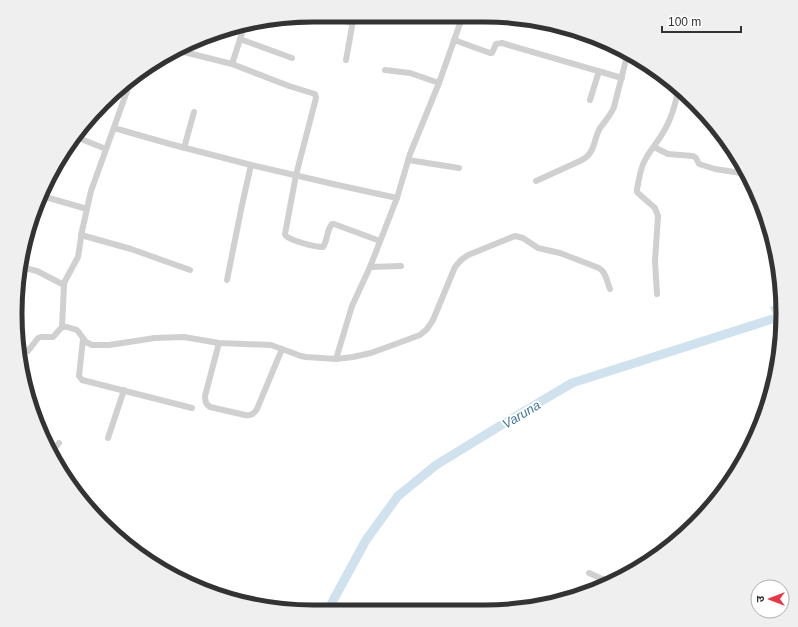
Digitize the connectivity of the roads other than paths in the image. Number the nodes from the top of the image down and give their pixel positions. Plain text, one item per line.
1 (349, 22) edge
2 (461, 22) edge
3 (353, 23) joint
4 (243, 31) edge
5 (240, 39) junction
6 (454, 40) junction
7 (185, 52) edge
8 (292, 58) dead end
9 (626, 59) edge
10 (346, 60) dead end
11 (232, 64) junction
12 (385, 70) dead end
13 (598, 71) junction
14 (622, 78) junction
15 (439, 84) junction
16 (128, 88) edge
17 (677, 94) edge
18 (590, 100) dead end
19 (194, 112) dead end
20 (114, 128) junction
21 (80, 139) edge
22 (654, 147) junction
23 (106, 148) junction
24 (184, 148) junction
25 (408, 160) junction
26 (251, 165) junction
27 (459, 168) dead end
28 (740, 173) edge
29 (296, 175) junction
30 (536, 181) dead end
31 (46, 197) edge
32 (396, 198) junction
33 (87, 209) junction
34 (81, 235) junction
35 (380, 241) junction
36 (401, 266) dead end
37 (370, 267) junction
38 (26, 268) edge
39 (190, 270) dead end
40 (227, 280) dead end
41 (64, 285) junction
42 (610, 289) dead end
43 (657, 294) dead end
44 (62, 327) junction
45 (83, 339) junction
46 (219, 343) junction
47 (282, 349) junction
48 (28, 351) dead end
49 (336, 359) junction
50 (124, 390) junction
51 (192, 408) dead end
52 (108, 438) dead end
53 (59, 443) dead end
54 (55, 448) edge
55 (589, 573) dead end
56 (603, 579) edge

1 - 3 street
2 - 6 street
3 - 10 street
4 - 5 street
5 - 8 street
5 - 11 street
6 - 13 street
6 - 15 street
7 - 11 street
9 - 14 street
11 - 29 street
12 - 15 street
13 - 14 street
13 - 18 street
14 - 30 street
15 - 25 street
16 - 20 street
17 - 22 street
19 - 24 street
20 - 23 street
20 - 24 street
21 - 23 street
22 - 28 street
22 - 43 street
23 - 33 street
24 - 26 street
25 - 27 street
25 - 32 street
26 - 29 street
26 - 40 street
29 - 32 street
29 - 35 street
31 - 33 street
32 - 35 street
33 - 34 street
34 - 39 street
34 - 41 street
35 - 37 street
36 - 37 street
37 - 49 street
38 - 41 street
41 - 44 street
42 - 49 street
44 - 45 street
44 - 48 street
45 - 46 street
45 - 50 street
46 - 47 street
46 - 47 street
47 - 49 street
50 - 51 street
50 - 52 street
53 - 54 street
55 - 56 street

